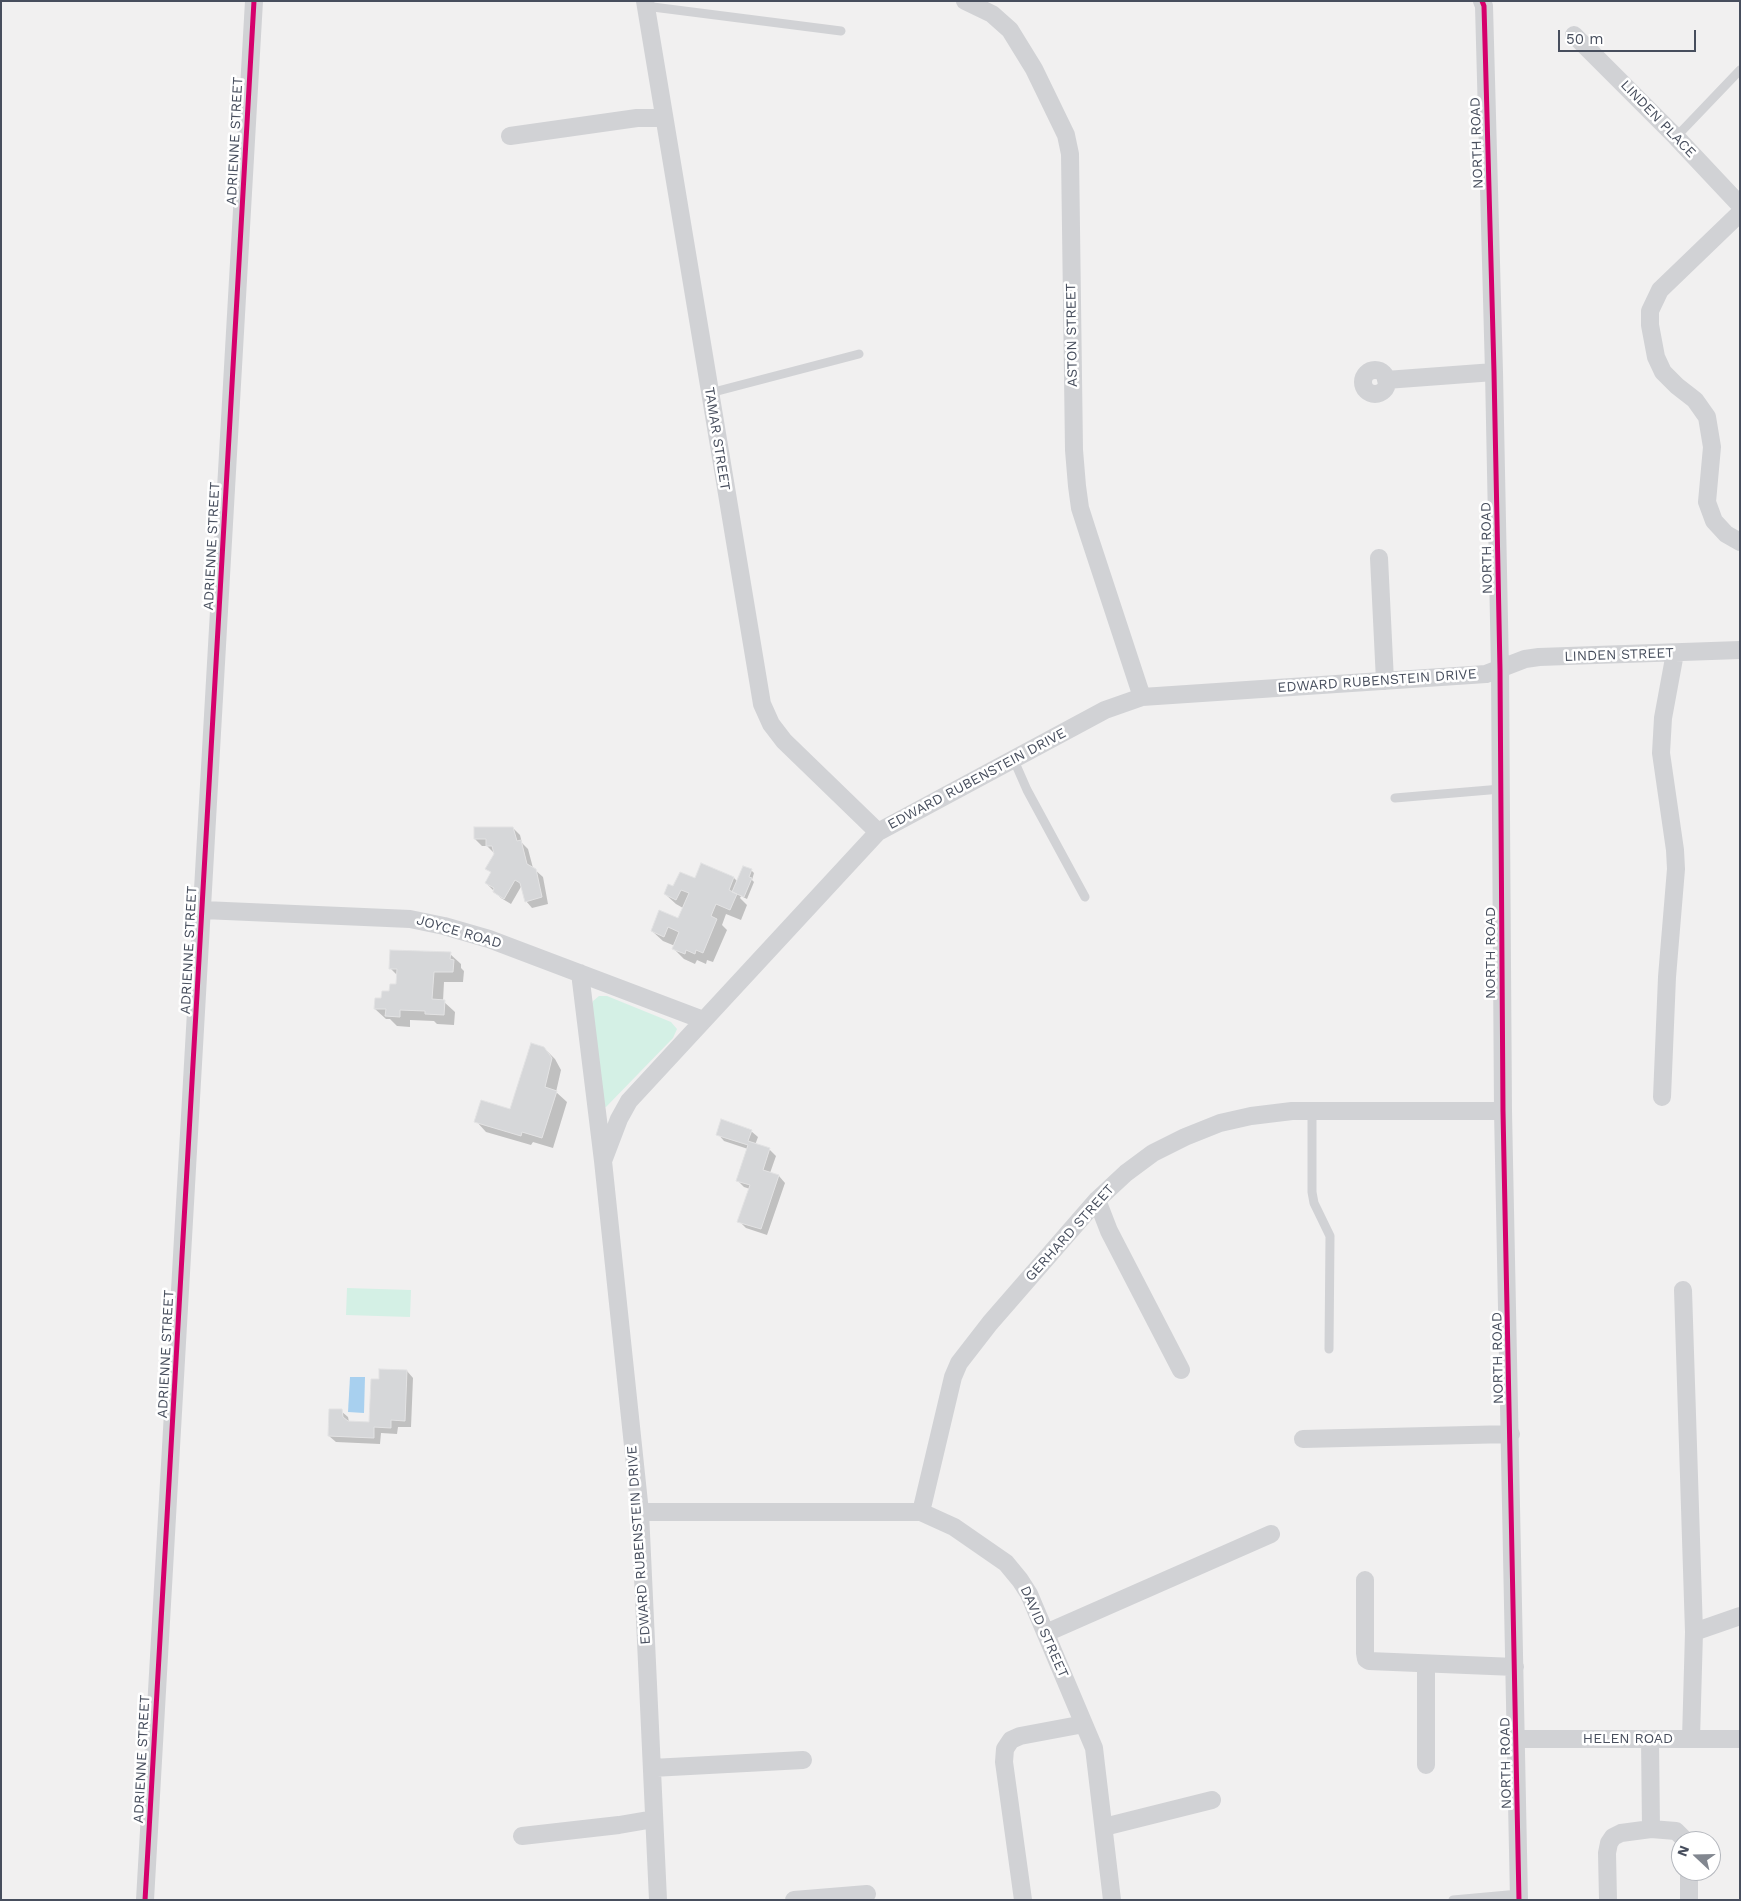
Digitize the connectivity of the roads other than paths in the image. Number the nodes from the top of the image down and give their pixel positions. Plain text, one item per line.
1 (254, 1) edge
2 (965, 1) edge
3 (645, 3) edge
4 (1483, 4) edge
5 (842, 31) dead end
6 (1574, 35) dead end
7 (1740, 70) edge
8 (664, 118) junction
9 (510, 136) dead end
10 (1676, 138) junction
11 (1740, 205) edge
12 (1740, 213) edge
13 (859, 354) dead end
14 (1494, 372) junction
15 (1386, 380) dead end
16 (710, 393) junction
17 (1740, 542) edge
18 (1379, 558) dead end
19 (1740, 650) edge
20 (1675, 653) junction
21 (1500, 670) junction
22 (1385, 681) junction
23 (1142, 697) junction
24 (1013, 758) junction
25 (1501, 789) junction
26 (1396, 798) dead end
27 (878, 832) junction
28 (1085, 897) dead end
29 (203, 910) junction
30 (580, 974) junction
31 (702, 1020) junction
32 (1662, 1097) dead end
33 (1312, 1111) junction
34 (1504, 1111) junction
35 (603, 1161) junction
36 (1097, 1200) junction
37 (1683, 1290) dead end
38 (1329, 1349) dead end
39 (1181, 1370) dead end
40 (1511, 1434) junction
41 (1303, 1439) dead end
42 (640, 1512) junction
43 (921, 1512) junction
44 (1271, 1534) dead end
45 (1365, 1580) dead end
46 (1740, 1616) edge
47 (1694, 1632) junction
48 (1046, 1633) junction
49 (1426, 1664) junction
50 (1515, 1667) junction
51 (1084, 1724) junction
52 (1516, 1739) junction
53 (1650, 1739) junction
54 (1691, 1739) junction
55 (1740, 1739) edge
56 (803, 1760) dead end
57 (1426, 1765) dead end
58 (652, 1768) junction
59 (1212, 1800) dead end
60 (654, 1818) junction
61 (1104, 1826) junction
62 (1651, 1829) junction
63 (1676, 1831) edge
64 (522, 1836) dead end
65 (1689, 1881) edge
66 (867, 1894) dead end
67 (1519, 1897) edge
68 (145, 1900) edge
69 (658, 1900) edge
70 (794, 1900) edge
71 (1023, 1900) edge
72 (1112, 1900) edge
73 (1453, 1900) edge
74 (1608, 1900) edge
75 (1689, 1900) edge

1 - 29 street, ADRIENNE STREET
2 - 23 street, ASTON STREET
3 - 5 lane
3 - 8 street, TAMAR STREET
4 - 14 street, NORTH ROAD
6 - 10 street, LINDEN PLACE
7 - 10 lane
8 - 9 street
8 - 16 street, TAMAR STREET
10 - 11 street, LINDEN PLACE
12 - 17 street
13 - 16 lane
14 - 15 street
14 - 21 street, NORTH ROAD
16 - 27 street, TAMAR STREET
18 - 22 street
19 - 20 street, LINDEN STREET
20 - 21 street, LINDEN STREET
20 - 32 street
21 - 22 street, EDWARD RUBENSTEIN DRIVE
21 - 25 street, NORTH ROAD
22 - 23 street, EDWARD RUBENSTEIN DRIVE
23 - 24 street, EDWARD RUBENSTEIN DRIVE
24 - 27 street, EDWARD RUBENSTEIN DRIVE
24 - 28 lane
25 - 26 lane
25 - 34 street, NORTH ROAD
27 - 31 street, EDWARD RUBENSTEIN DRIVE
29 - 30 street, JOYCE ROAD
29 - 68 street, ADRIENNE STREET
30 - 31 street, JOYCE ROAD
30 - 35 street, EDWARD RUBENSTEIN DRIVE
31 - 35 street, EDWARD RUBENSTEIN DRIVE
33 - 34 street, GERHARD STREET
33 - 36 street, GERHARD STREET
33 - 38 lane
34 - 40 street, NORTH ROAD
35 - 42 street, EDWARD RUBENSTEIN DRIVE
36 - 39 street
36 - 43 street, GERHARD STREET
37 - 47 street
40 - 41 street
40 - 50 street, NORTH ROAD
42 - 43 street, DAVID STREET
42 - 58 street, EDWARD RUBENSTEIN DRIVE
43 - 48 street, DAVID STREET
44 - 48 street
45 - 49 street
46 - 47 street
47 - 54 street
48 - 51 street, DAVID STREET
49 - 50 street
49 - 57 street
50 - 52 street, NORTH ROAD
51 - 61 street, DAVID STREET
51 - 71 street
52 - 53 street, HELEN ROAD
52 - 67 street, NORTH ROAD
53 - 54 street, HELEN ROAD
53 - 62 street
54 - 55 street, HELEN ROAD
56 - 58 street
58 - 60 street, EDWARD RUBENSTEIN DRIVE
59 - 61 street
60 - 64 street
60 - 69 street, EDWARD RUBENSTEIN DRIVE
61 - 72 street, DAVID STREET
62 - 63 street
62 - 74 street
65 - 75 street
66 - 70 street
67 - 73 lane

